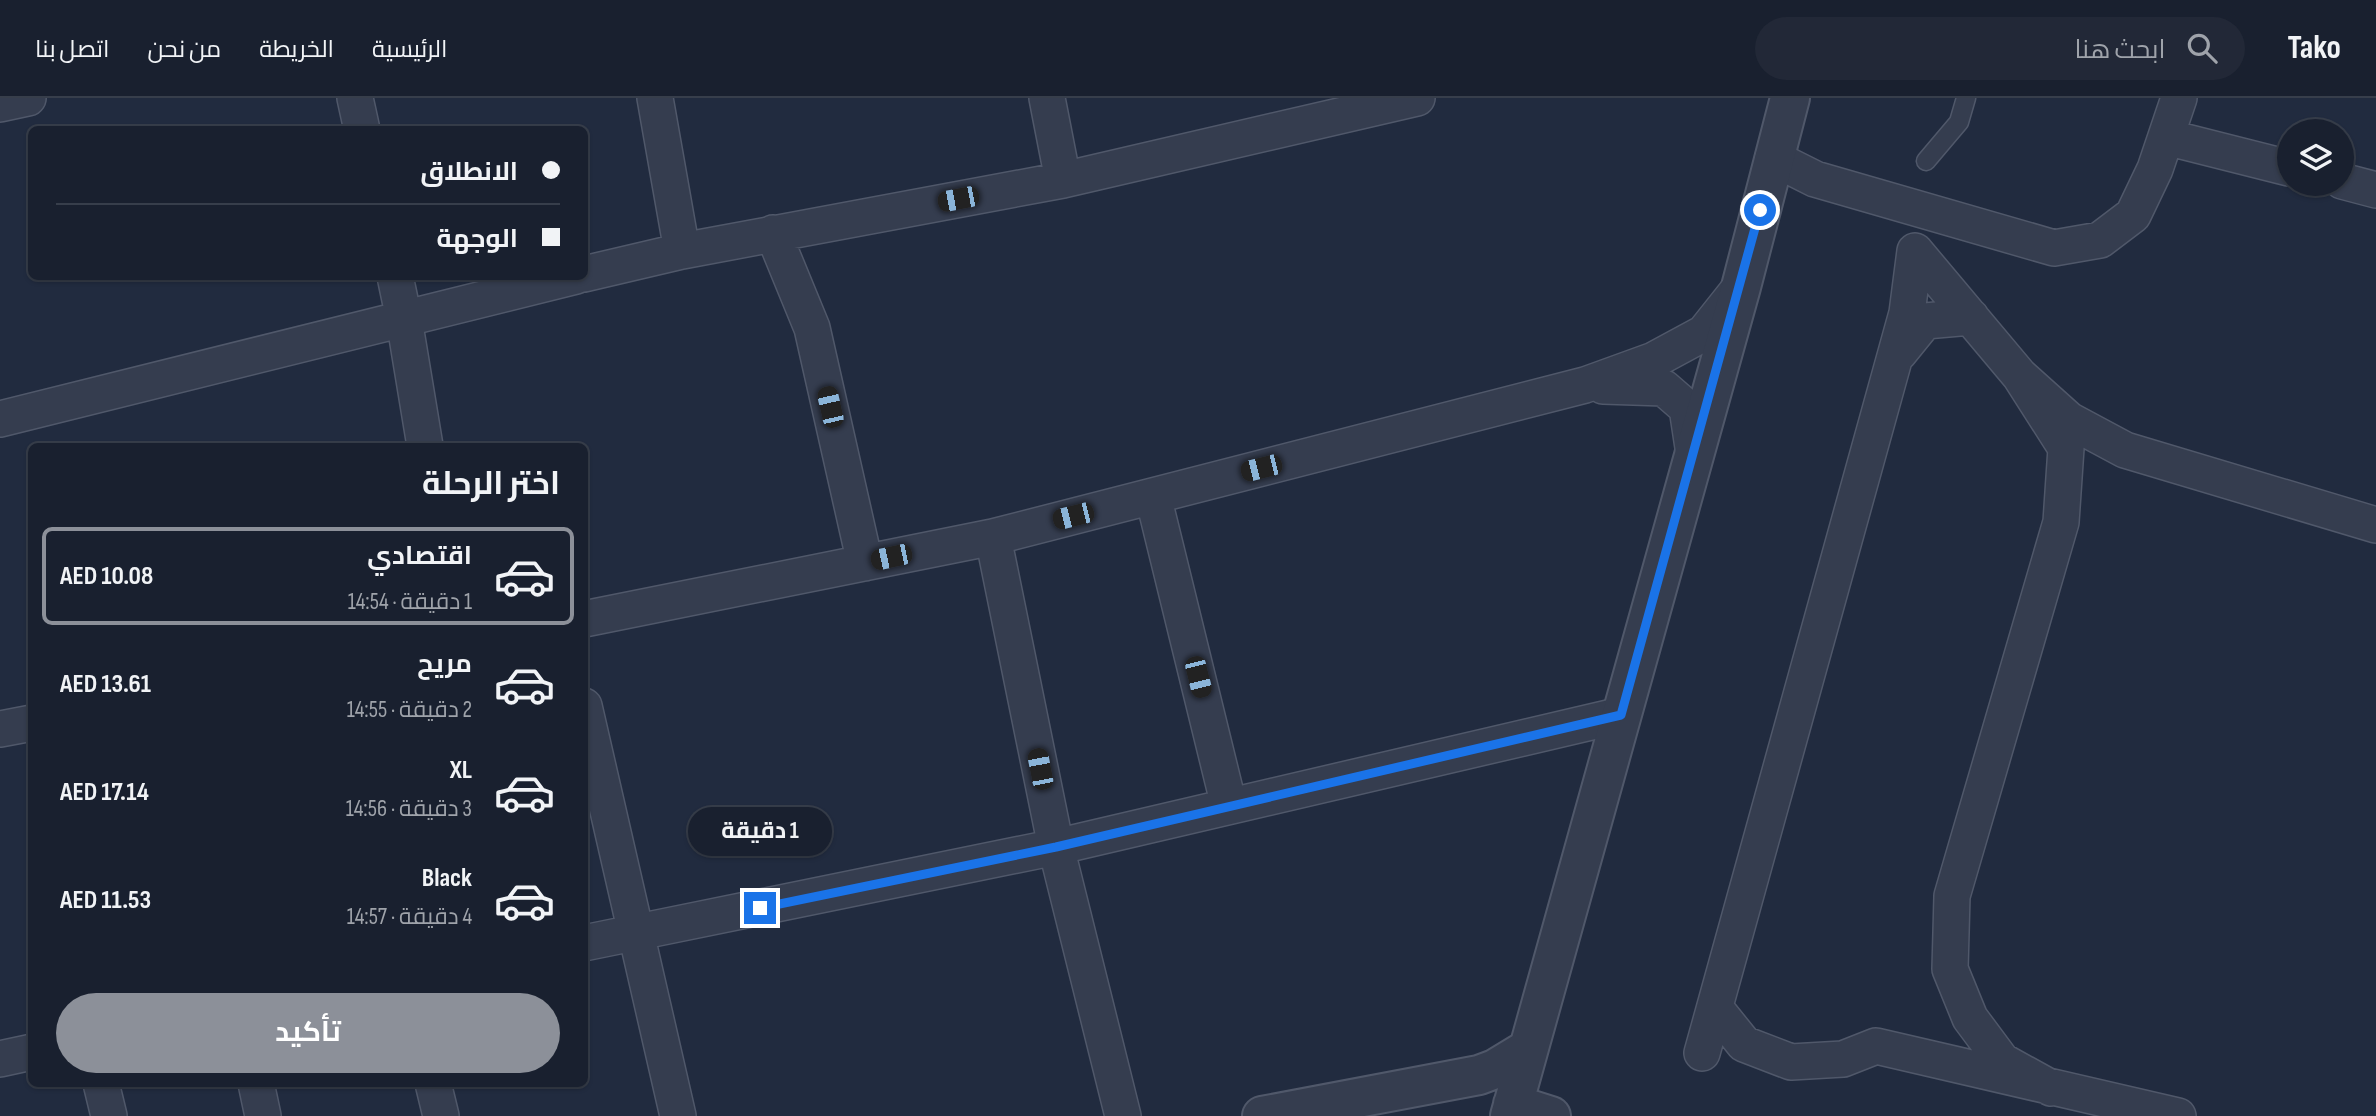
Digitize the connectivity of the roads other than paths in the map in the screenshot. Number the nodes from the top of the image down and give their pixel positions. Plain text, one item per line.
1 (28, 98) edge
2 (355, 98) edge
3 (655, 98) edge
4 (1047, 98) edge
5 (1417, 98) edge
6 (1790, 98) edge
7 (1966, 98) edge
8 (2179, 98) edge
9 (0, 104) edge
10 (361, 126) edge
11 (2166, 136) junction
12 (1773, 158) junction
13 (1926, 161) dead end
14 (2277, 165) edge
15 (1063, 180) junction
16 (2354, 184) edge
17 (2376, 190) edge
18 (1873, 196) junction
19 (1932, 213) junction
20 (774, 233) junction
21 (682, 251) junction
22 (1915, 251) junction
23 (588, 274) edge
24 (396, 280) edge
25 (560, 280) edge
26 (1741, 287) junction
27 (1971, 317) junction
28 (404, 319) junction
29 (1892, 361) junction
30 (2020, 376) junction
31 (1585, 385) junction
32 (0, 419) edge
33 (425, 443) edge
34 (1693, 454) junction
35 (1153, 496) junction
36 (2376, 525) edge
37 (993, 537) junction
38 (865, 563) junction
39 (588, 618) edge
40 (1621, 715) junction
41 (588, 724) edge
42 (1229, 806) junction
43 (1056, 847) junction
44 (635, 932) junction
45 (588, 942) edge
46 (1715, 1008) junction
47 (1528, 1049) junction
48 (28, 1053) edge
49 (1702, 1053) dead end
50 (0, 1059) edge
51 (1449, 1080) junction
52 (102, 1087) edge
53 (257, 1087) edge
54 (434, 1087) edge
55 (2051, 1088) junction
56 (1509, 1112) edge
57 (109, 1116) edge
58 (263, 1116) edge
59 (441, 1116) edge
60 (678, 1116) edge
61 (1123, 1116) edge
62 (1262, 1116) edge
63 (1551, 1116) edge
64 (2178, 1116) edge

1 - 9 street
2 - 10 street
3 - 21 street
4 - 15 street
5 - 15 street
6 - 12 street
7 - 13 lane
8 - 11 street
11 - 14 street
11 - 19 street
12 - 18 street
12 - 26 street
15 - 20 street
16 - 17 street
18 - 19 street
18 - 22 street
19 - 22 street
20 - 21 street
20 - 38 street
21 - 23 street
22 - 27 street
22 - 29 street
24 - 28 street
25 - 28 street
26 - 31 street
26 - 34 street
27 - 29 street
27 - 30 street
28 - 32 street
28 - 33 street
29 - 46 street
30 - 36 street
30 - 55 street
31 - 34 street
31 - 35 street
34 - 40 street
35 - 37 street
35 - 42 street
37 - 38 street
37 - 43 street
38 - 39 street
40 - 42 street
40 - 47 street
41 - 44 street
42 - 43 street
43 - 44 street
43 - 61 street
44 - 45 street
44 - 60 street
46 - 49 street
46 - 55 street
47 - 51 street
47 - 56 street
48 - 50 street
51 - 56 street
51 - 62 street
52 - 57 street
53 - 58 street
54 - 59 street
55 - 64 street
56 - 63 street

